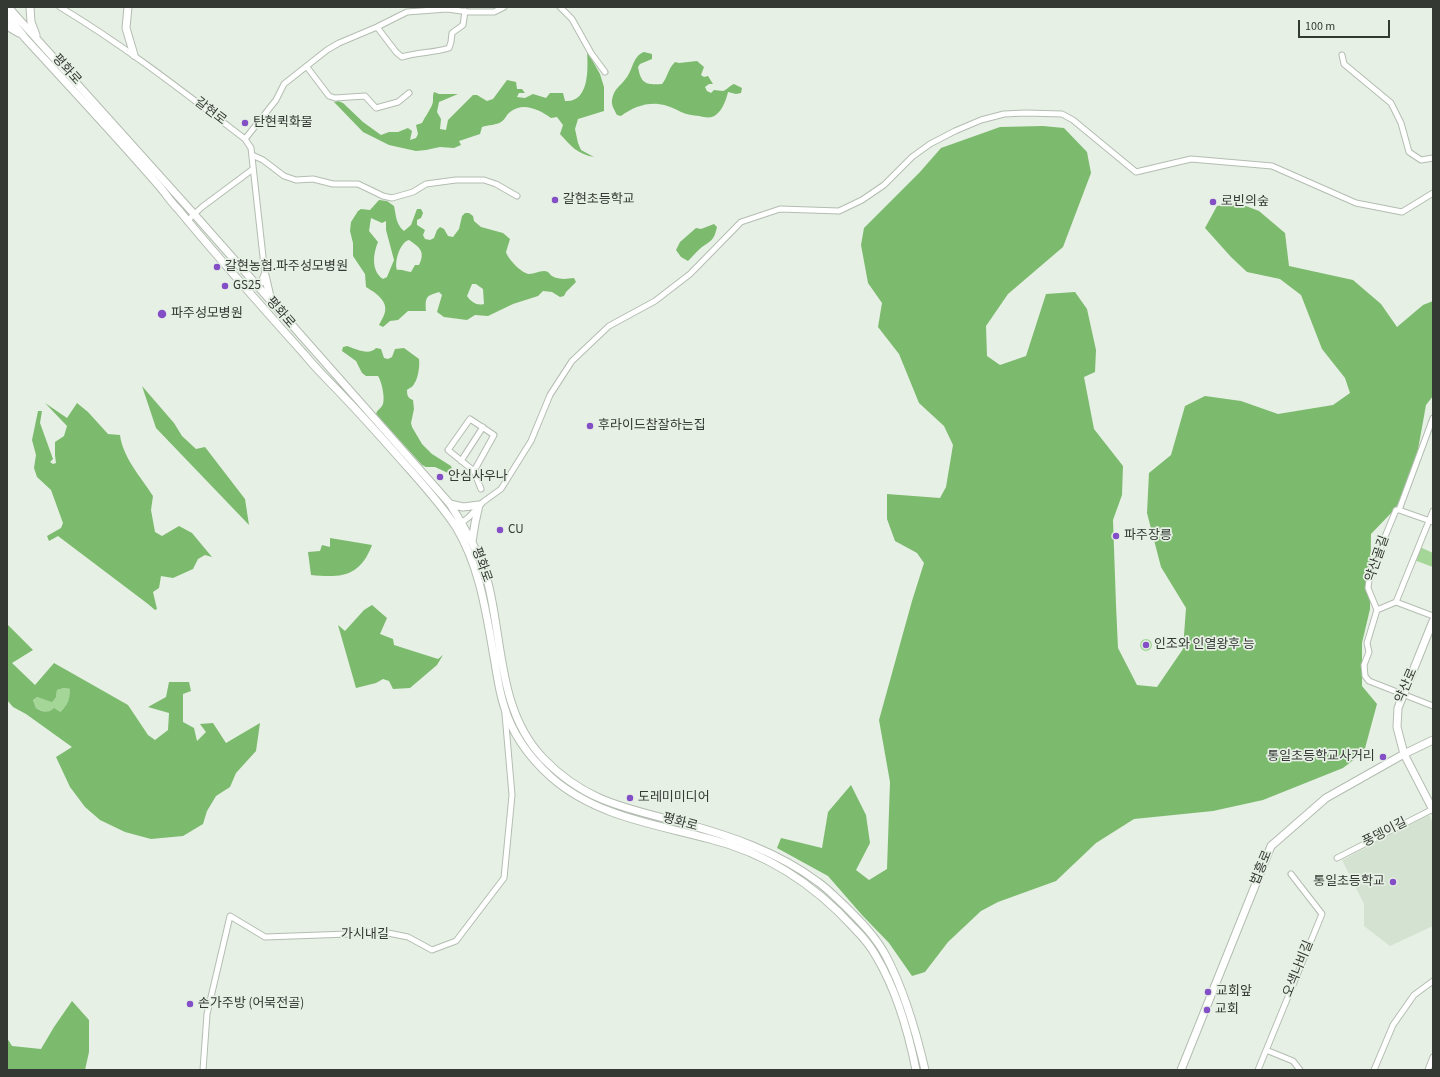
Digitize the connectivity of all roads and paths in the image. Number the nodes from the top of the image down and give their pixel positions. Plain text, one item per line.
1 (30, 7) edge
2 (60, 7) edge
3 (128, 7) edge
4 (504, 7) edge
5 (560, 7) edge
6 (8, 8) edge
7 (413, 9) edge
8 (465, 11) junction
9 (7, 15) edge
10 (7, 26) edge
11 (377, 27) junction
12 (25, 38) junction
13 (37, 38) junction
14 (134, 55) junction
15 (1342, 55) dead end
16 (307, 67) junction
17 (605, 72) dead end
18 (409, 93) dead end
19 (245, 139) junction
20 (252, 154) junction
21 (1433, 158) edge
22 (253, 168) junction
23 (1433, 193) edge
24 (517, 196) dead end
25 (194, 214) junction
26 (187, 220) junction
27 (265, 275) junction
28 (254, 283) junction
29 (271, 303) junction
30 (1433, 418) edge
31 (483, 427) junction
32 (461, 460) junction
33 (474, 471) junction
34 (481, 489) dead end
35 (450, 504) junction
36 (479, 505) junction
37 (1399, 510) junction
38 (1433, 511) edge
39 (1431, 521) edge
40 (458, 525) junction
41 (472, 542) junction
42 (1396, 602) junction
43 (1377, 610) junction
44 (1433, 616) edge
45 (1433, 621) edge
46 (1404, 695) junction
47 (1433, 706) edge
48 (504, 709) junction
49 (1433, 740) edge
50 (1404, 754) junction
51 (1433, 809) edge
52 (1337, 858) dead end
53 (1291, 874) dead end
54 (1433, 981) edge
55 (1266, 1050) junction
56 (1433, 1057) edge
57 (1374, 1069) edge
58 (203, 1070) edge
59 (916, 1070) edge
60 (925, 1070) edge
61 (1181, 1070) edge
62 (1258, 1070) edge
63 (1300, 1070) edge
64 (1381, 1070) edge
65 (1428, 1070) edge

1 - 13 main road
2 - 14 street, 갈현로
3 - 14 main road
4 - 8 street
5 - 17 street
6 - 13 main road, 평화로
7 - 8 street
7 - 11 street
8 - 11 street
9 - 12 main road, 평화로
10 - 12 main road
11 - 16 street
12 - 26 main road, 평화로
13 - 25 main road, 평화로
14 - 19 street, 갈현로
15 - 21 street
16 - 18 street
16 - 19 street
19 - 20 street, 갈현로
20 - 22 street, 갈현로
20 - 24 street
22 - 25 street
22 - 27 street, 갈현로
23 - 36 street
25 - 26 street
25 - 28 main road, 평화로
26 - 40 main road, 평화로
27 - 28 main road
27 - 29 main road
28 - 29 main road, 평화로
29 - 35 main road, 평화로
30 - 37 street, 약산골길
31 - 32 street
31 - 32 street
31 - 33 street
32 - 33 street
33 - 34 street
35 - 36 main road
35 - 40 main road, 평화로
36 - 40 street
36 - 41 main road
37 - 39 street
37 - 43 street, 약산골길
38 - 39 street
39 - 42 street
40 - 41 main road, 평화로
40 - 48 main road, 평화로
41 - 60 main road, 평화로
42 - 43 street
42 - 44 street
43 - 46 street
45 - 46 main road, 약산로
46 - 47 street
46 - 50 main road, 약산로
48 - 58 street, 가시내길
48 - 59 main road, 평화로
49 - 50 main road, 법흥로
50 - 51 main road, 약산로
50 - 61 main road, 법흥로
51 - 52 street, 풍뎅이길
53 - 55 street, 오색나비길
54 - 57 street
55 - 62 street, 오색나비길
55 - 63 street
56 - 65 street
57 - 64 street

